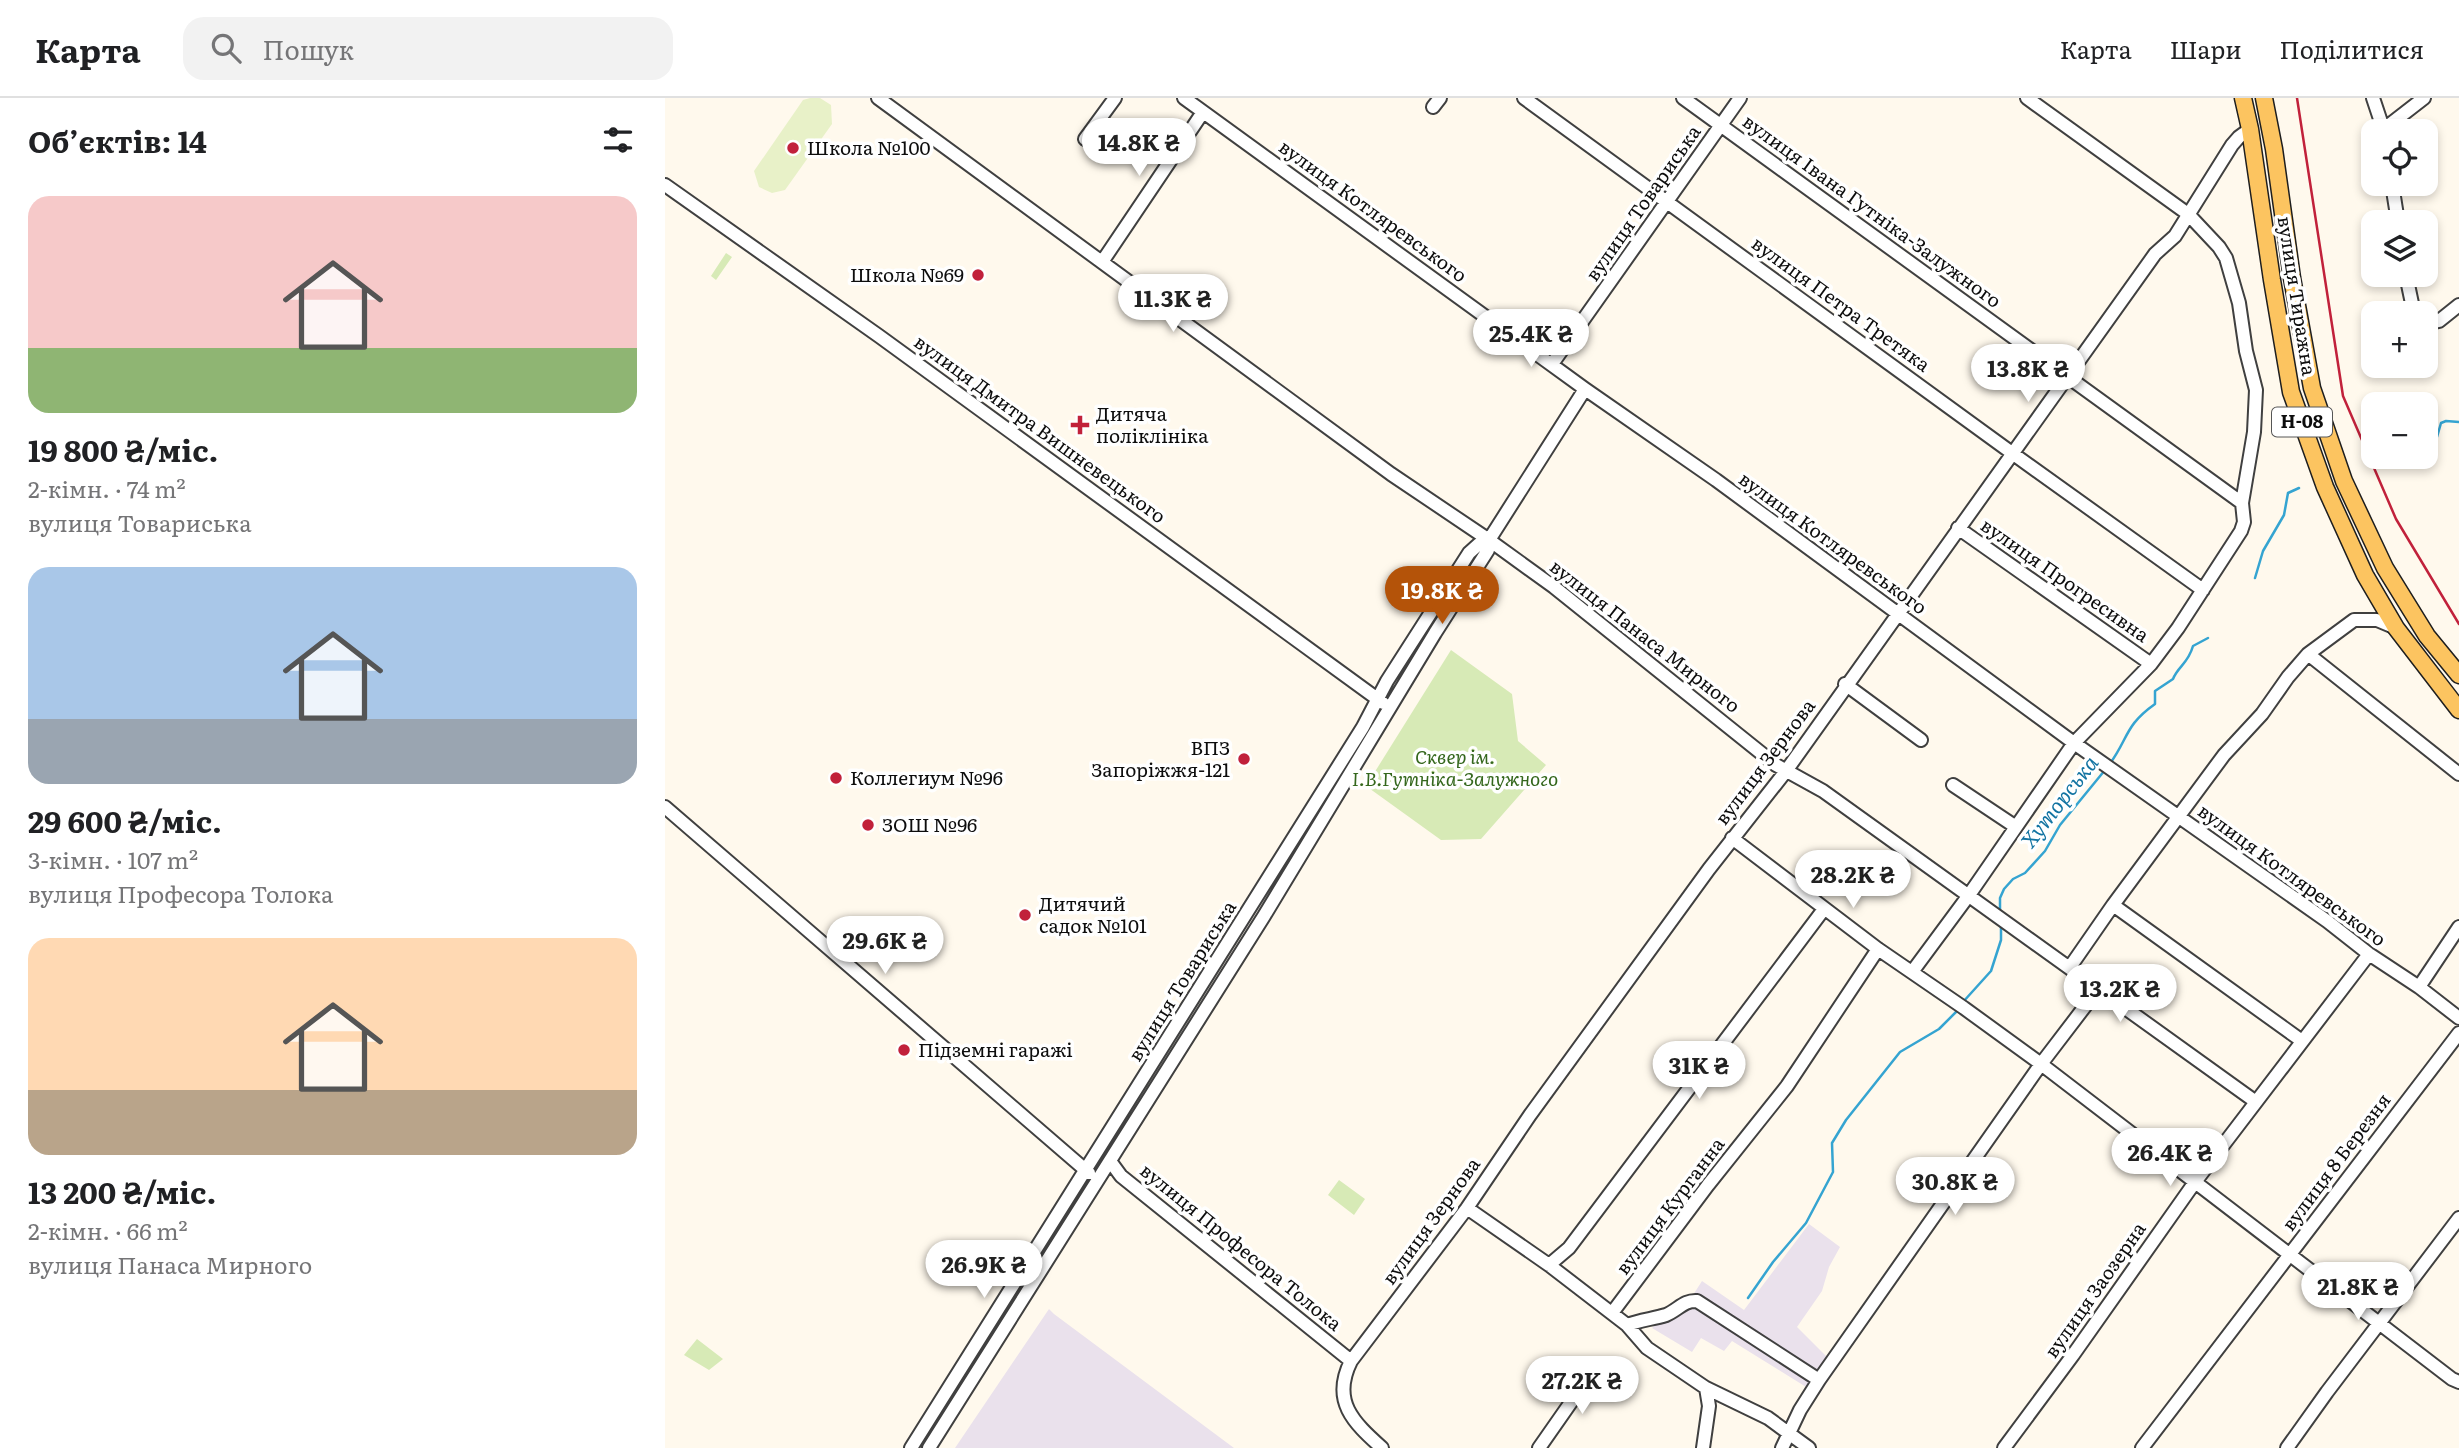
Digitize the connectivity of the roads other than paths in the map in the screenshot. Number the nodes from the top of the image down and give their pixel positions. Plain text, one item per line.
1 (878, 98) edge
2 (1115, 98) edge
3 (1184, 98) edge
4 (1524, 98) edge
5 (1683, 98) edge
6 (1740, 98) edge
7 (2027, 98) edge
8 (2243, 98) edge
9 (2264, 98) edge
10 (2373, 98) edge
11 (2424, 98) edge
12 (1202, 106) edge
13 (2380, 119) edge
14 (2398, 119) edge
15 (1720, 125) junction
16 (2250, 129) junction
17 (1085, 139) dead end
18 (665, 185) edge
19 (1668, 201) junction
20 (2187, 214) junction
21 (1102, 262) junction
22 (2459, 305) edge
23 (2438, 321) edge
24 (1552, 364) junction
25 (2067, 377) junction
26 (1585, 389) junction
27 (2012, 453) junction
28 (2242, 503) junction
29 (1958, 528) junction
30 (1489, 540) junction
31 (2203, 590) junction
32 (1896, 613) junction
33 (2396, 628) junction
34 (2308, 654) junction
35 (2151, 664) junction
36 (2459, 675) edge
37 (1845, 684) junction
38 (1377, 699) junction
39 (1391, 707) junction
40 (2459, 710) edge
41 (1363, 727) junction
42 (1375, 736) junction
43 (1921, 740) dead end
44 (2074, 743) junction
45 (1786, 771) junction
46 (2459, 774) edge
47 (1953, 785) dead end
48 (665, 807) edge
49 (2178, 816) junction
50 (2016, 827) junction
51 (1733, 838) junction
52 (1969, 895) junction
53 (2113, 905) junction
54 (1824, 909) junction
55 (2459, 927) edge
56 (1878, 949) junction
57 (2369, 954) junction
58 (2070, 967) junction
59 (1912, 972) junction
60 (2419, 987) junction
61 (2099, 988) junction
62 (2459, 1018) edge
63 (2459, 1032) edge
64 (2302, 1041) junction
65 (2041, 1064) junction
66 (2256, 1102) junction
67 (1110, 1160) junction
68 (1084, 1170) junction
69 (1098, 1179) junction
70 (2195, 1182) junction
71 (1467, 1208) junction
72 (2459, 1218) edge
73 (2289, 1256) junction
74 (1549, 1265) junction
75 (997, 1310) junction
76 (1612, 1313) junction
77 (1010, 1319) junction
78 (2378, 1324) junction
79 (1626, 1325) junction
80 (1351, 1361) junction
81 (1597, 1366) dead end
82 (1819, 1380) junction
83 (2459, 1382) edge
84 (1706, 1388) junction
85 (1788, 1431) junction
86 (911, 1448) edge
87 (929, 1448) edge
88 (1382, 1448) edge
89 (1539, 1448) edge
90 (1703, 1448) edge
91 (1782, 1448) edge
92 (1809, 1448) edge
93 (2004, 1448) edge
94 (2142, 1448) edge
95 (2287, 1448) edge

1 - 21 street, вулиця Панаса Мирного
2 - 17 street
3 - 12 street, вулиця Котляревського
4 - 19 street, вулиця Петра Третяка
5 - 15 street, вулиця Івана Гутніка-Залужного
6 - 15 street, вулиця Товариська
7 - 20 street
8 - 16 main road, вулиця Тиражна / Н-08
9 - 36 main road, вулиця Тиражна / Н-08
10 - 13 street
11 - 14 street
12 - 21 street
12 - 24 street, вулиця Котляревського
15 - 19 street, вулиця Товариська
15 - 25 street, вулиця Івана Гутніка-Залужного
16 - 20 street, вулиця Зернова
16 - 33 main road, вулиця Тиражна / Н-08
18 - 38 street, вулиця Дмитра Вишневецького
19 - 24 street, вулиця Товариська
19 - 27 street, вулиця Петра Третяка
20 - 25 street, вулиця Зернова
20 - 28 street
21 - 30 street, вулиця Панаса Мирного
22 - 23 street
24 - 26 street, вулиця Котляревського
25 - 27 street, вулиця Зернова
25 - 28 street, вулиця Івана Гутніка-Залужного
26 - 30 street, вулиця Товариська
26 - 32 street, вулиця Котляревського
27 - 29 street, вулиця Зернова
27 - 31 street, вулиця Петра Третяка
28 - 31 street
29 - 32 street, вулиця Зернова
29 - 35 street, вулиця Прогресивна
30 - 38 street, вулиця Товариська
30 - 39 street, вулиця Товариська
30 - 45 street, вулиця Панаса Мирного
31 - 35 street
32 - 37 street, вулиця Зернова
32 - 44 street, вулиця Котляревського
33 - 34 street
33 - 40 main road, вулиця Тиражна / Н-08
34 - 46 street
34 - 49 street
35 - 44 street
37 - 43 street
37 - 45 street, вулиця Зернова
38 - 39 street, вулиця Дмитра Вишневецького
38 - 41 street, вулиця Товариська
39 - 42 street, вулиця Товариська
41 - 42 street
41 - 68 street, вулиця Товариська
42 - 67 street, вулиця Товариська
44 - 49 street, вулиця Котляревського
44 - 50 street
45 - 51 street, вулиця Зернова
45 - 52 street, вулиця Панаса Мирного
47 - 50 street
48 - 68 street
49 - 53 street
49 - 57 street, вулиця Котляревського
50 - 52 street
51 - 54 street
51 - 71 street, вулиця Зернова
52 - 58 street, вулиця Панаса Мирного
52 - 59 street
53 - 58 street
53 - 64 street
54 - 56 street
54 - 74 street
55 - 60 street
56 - 59 street
56 - 76 street, вулиця Курганна
57 - 60 street, вулиця Котляревського
57 - 64 street, вулиця Заозерна
58 - 61 street, вулиця Панаса Мирного
59 - 65 street
60 - 62 street, вулиця Котляревського
61 - 65 street
61 - 66 street, вулиця Панаса Мирного
63 - 73 street, вулиця 8 Березня
64 - 66 street, вулиця Заозерна
65 - 70 street
65 - 82 street
66 - 70 street, вулиця Заозерна
67 - 69 street, вулиця Товариська
67 - 80 street, вулиця Професора Толока
68 - 69 street
68 - 75 street, вулиця Товариська
69 - 77 street, вулиця Товариська
70 - 73 street
70 - 93 street, вулиця Заозерна
71 - 74 street
71 - 80 street, вулиця Зернова
72 - 78 street
73 - 78 street
73 - 94 street, вулиця 8 Березня
74 - 76 street
75 - 77 street
75 - 86 street, вулиця Товариська
76 - 79 street
77 - 87 street, вулиця Товариська
78 - 83 street
78 - 95 street
79 - 82 street
79 - 84 street
80 - 88 street, вулиця Зернова
81 - 89 street
82 - 85 street
84 - 85 street
84 - 90 street
85 - 91 street
85 - 92 street

